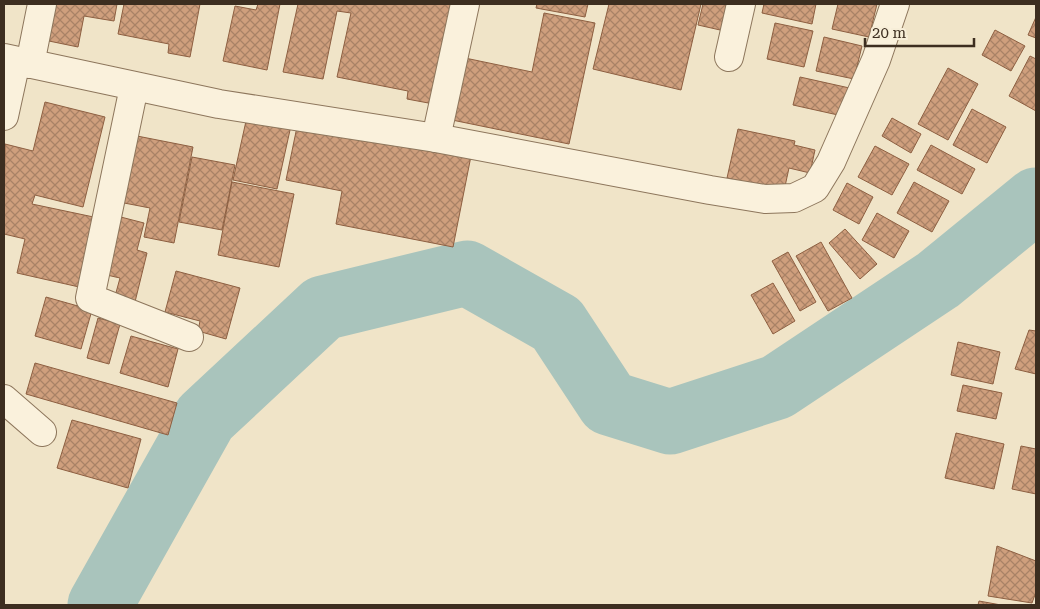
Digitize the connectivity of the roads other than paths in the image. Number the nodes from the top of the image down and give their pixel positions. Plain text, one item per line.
1 (42, 4) edge
2 (465, 4) edge
3 (741, 4) edge
4 (895, 4) edge
5 (730, 56) dead end
6 (16, 61) edge
7 (134, 86) junction
8 (4, 116) edge
9 (436, 138) junction
10 (189, 337) dead end
11 (4, 399) edge
12 (42, 432) dead end

1 - 6 street
2 - 9 street
3 - 5 street
4 - 9 street
6 - 7 street
6 - 8 street
7 - 9 street
7 - 10 street
11 - 12 street

